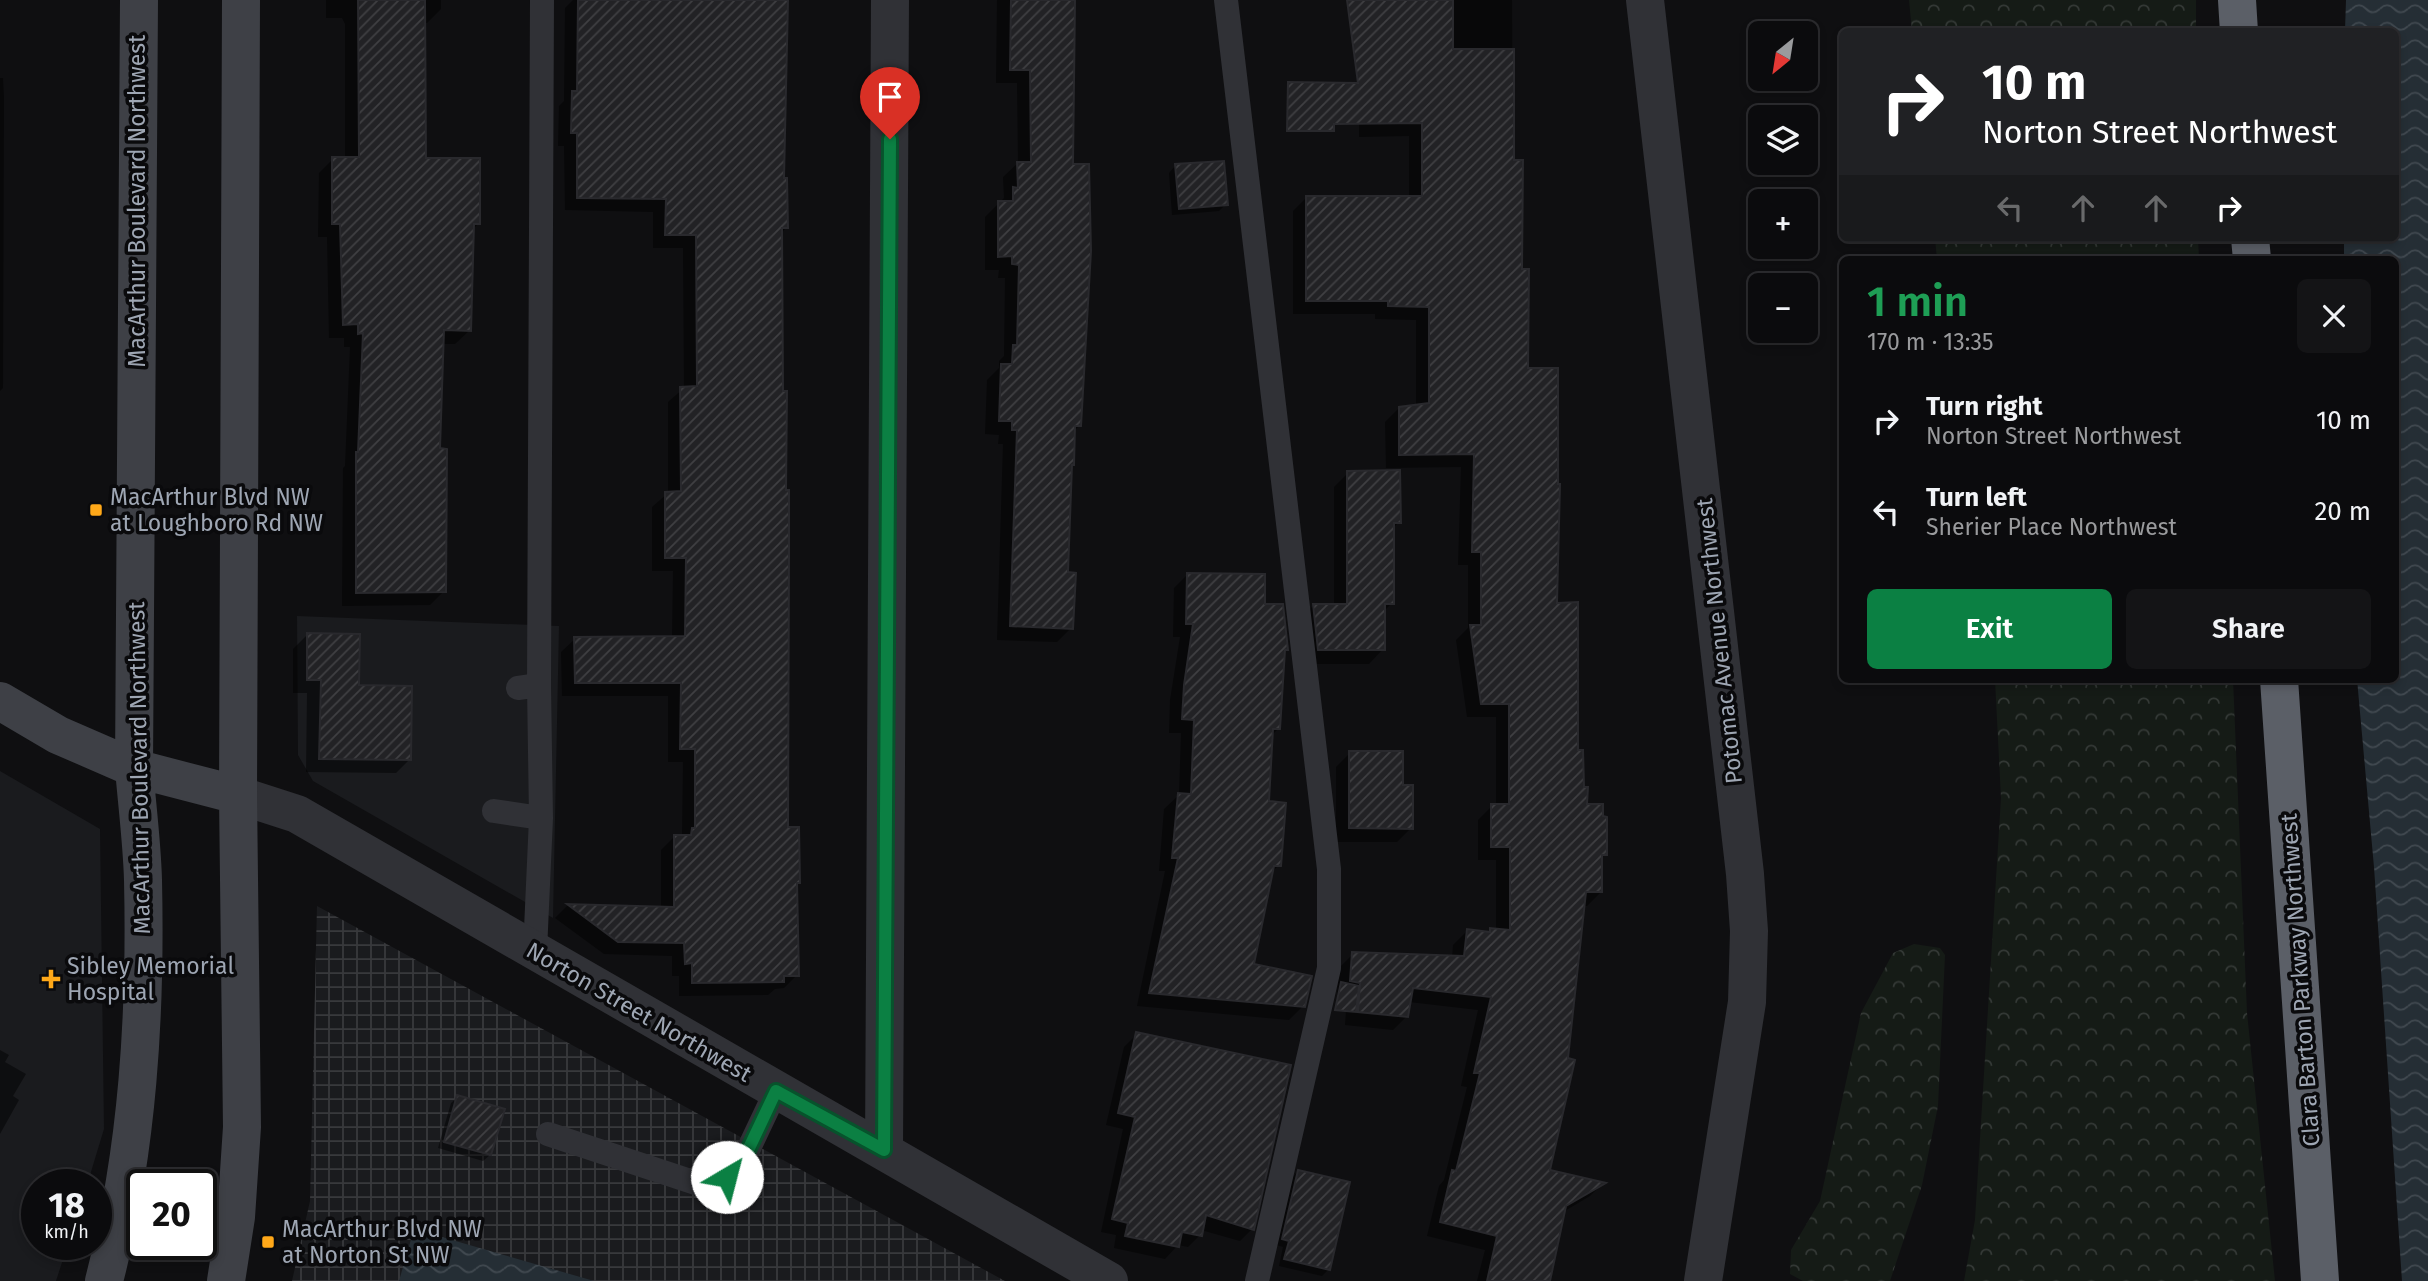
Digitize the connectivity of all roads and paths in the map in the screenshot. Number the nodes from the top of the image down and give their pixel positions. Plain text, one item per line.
1 (139, 0) edge
2 (241, 0) edge
3 (542, 0) edge
4 (890, 0) edge
5 (1226, 0) edge
6 (1645, 0) edge
7 (2237, 0) edge
8 (2239, 28) edge
9 (2279, 683) edge
10 (0, 701) edge
11 (134, 768) junction
12 (238, 795) junction
13 (494, 811) dead end
14 (541, 818) junction
15 (535, 951) junction
16 (776, 1091) junction
17 (548, 1134) dead end
18 (884, 1150) junction
19 (104, 1281) edge
20 (226, 1281) edge
21 (1109, 1281) edge
22 (1257, 1281) edge
23 (1703, 1281) edge
24 (2320, 1281) edge

1 - 11 main road, MacArthur Boulevard Northwest
2 - 12 main road
3 - 14 lane
4 - 18 street
5 - 22 lane
6 - 23 street, Potomac Avenue Northwest
7 - 8 highway
9 - 24 highway, Clara Barton Parkway Northwest
10 - 11 main road
11 - 12 main road
11 - 19 main road, MacArthur Boulevard Northwest
12 - 15 street, Norton Street Northwest
12 - 20 main road
13 - 14 lane
14 - 15 lane
15 - 16 street, Norton Street Northwest
16 - 17 lane
16 - 18 street, Norton Street Northwest
18 - 21 street, Norton Street Northwest

